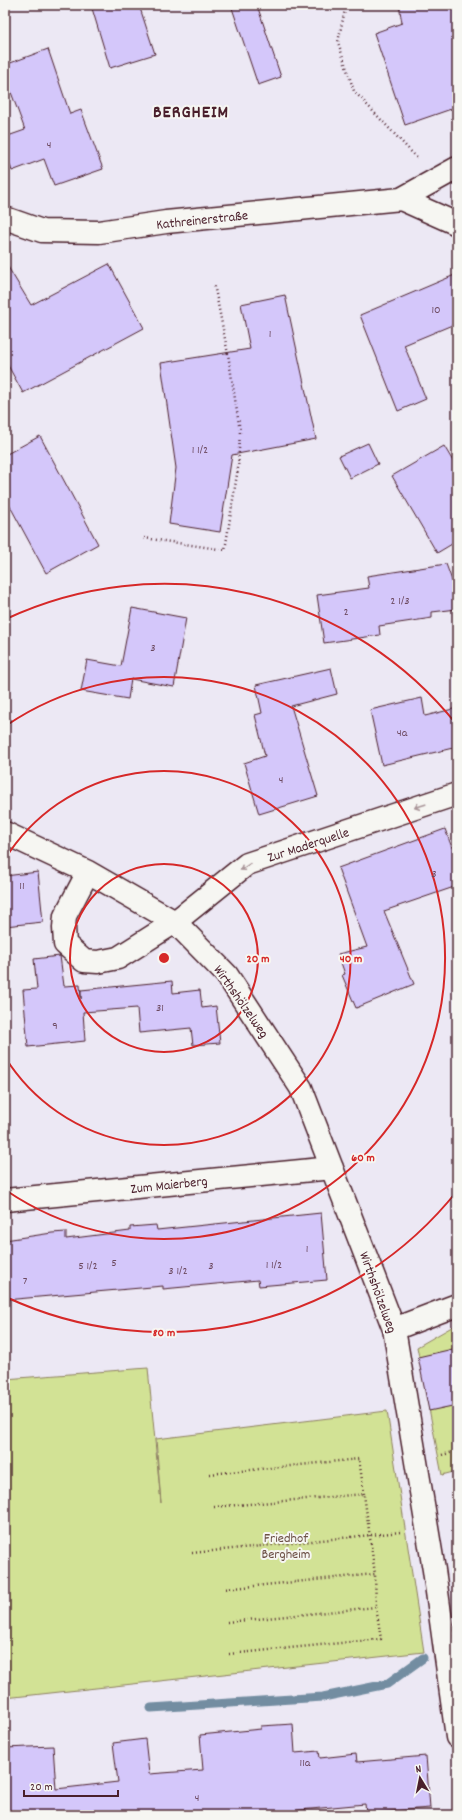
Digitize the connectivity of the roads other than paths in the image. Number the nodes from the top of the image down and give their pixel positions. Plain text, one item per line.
1 (457, 168) edge
2 (401, 199) junction
3 (5, 218) edge
4 (457, 224) edge
5 (457, 794) edge
6 (5, 833) edge
7 (88, 872) junction
8 (175, 922) junction
9 (332, 1168) junction
10 (5, 1200) edge
11 (457, 1306) edge
12 (394, 1329) junction
13 (457, 1737) edge

1 - 2 street, Kathreinerstraße
2 - 3 street, Kathreinerstraße
2 - 4 street, Kathreinerstraße
5 -> 8 street, Zur Maderquelle
6 - 7 street
7 - 8 street
7 - 8 street, Zur Maderquelle
8 - 9 street, Wirthshölzelweg
9 - 10 street, Zum Maierberg
9 - 12 street, Wirthshölzelweg
11 - 12 street
12 - 13 street, Wirthshölzelweg

